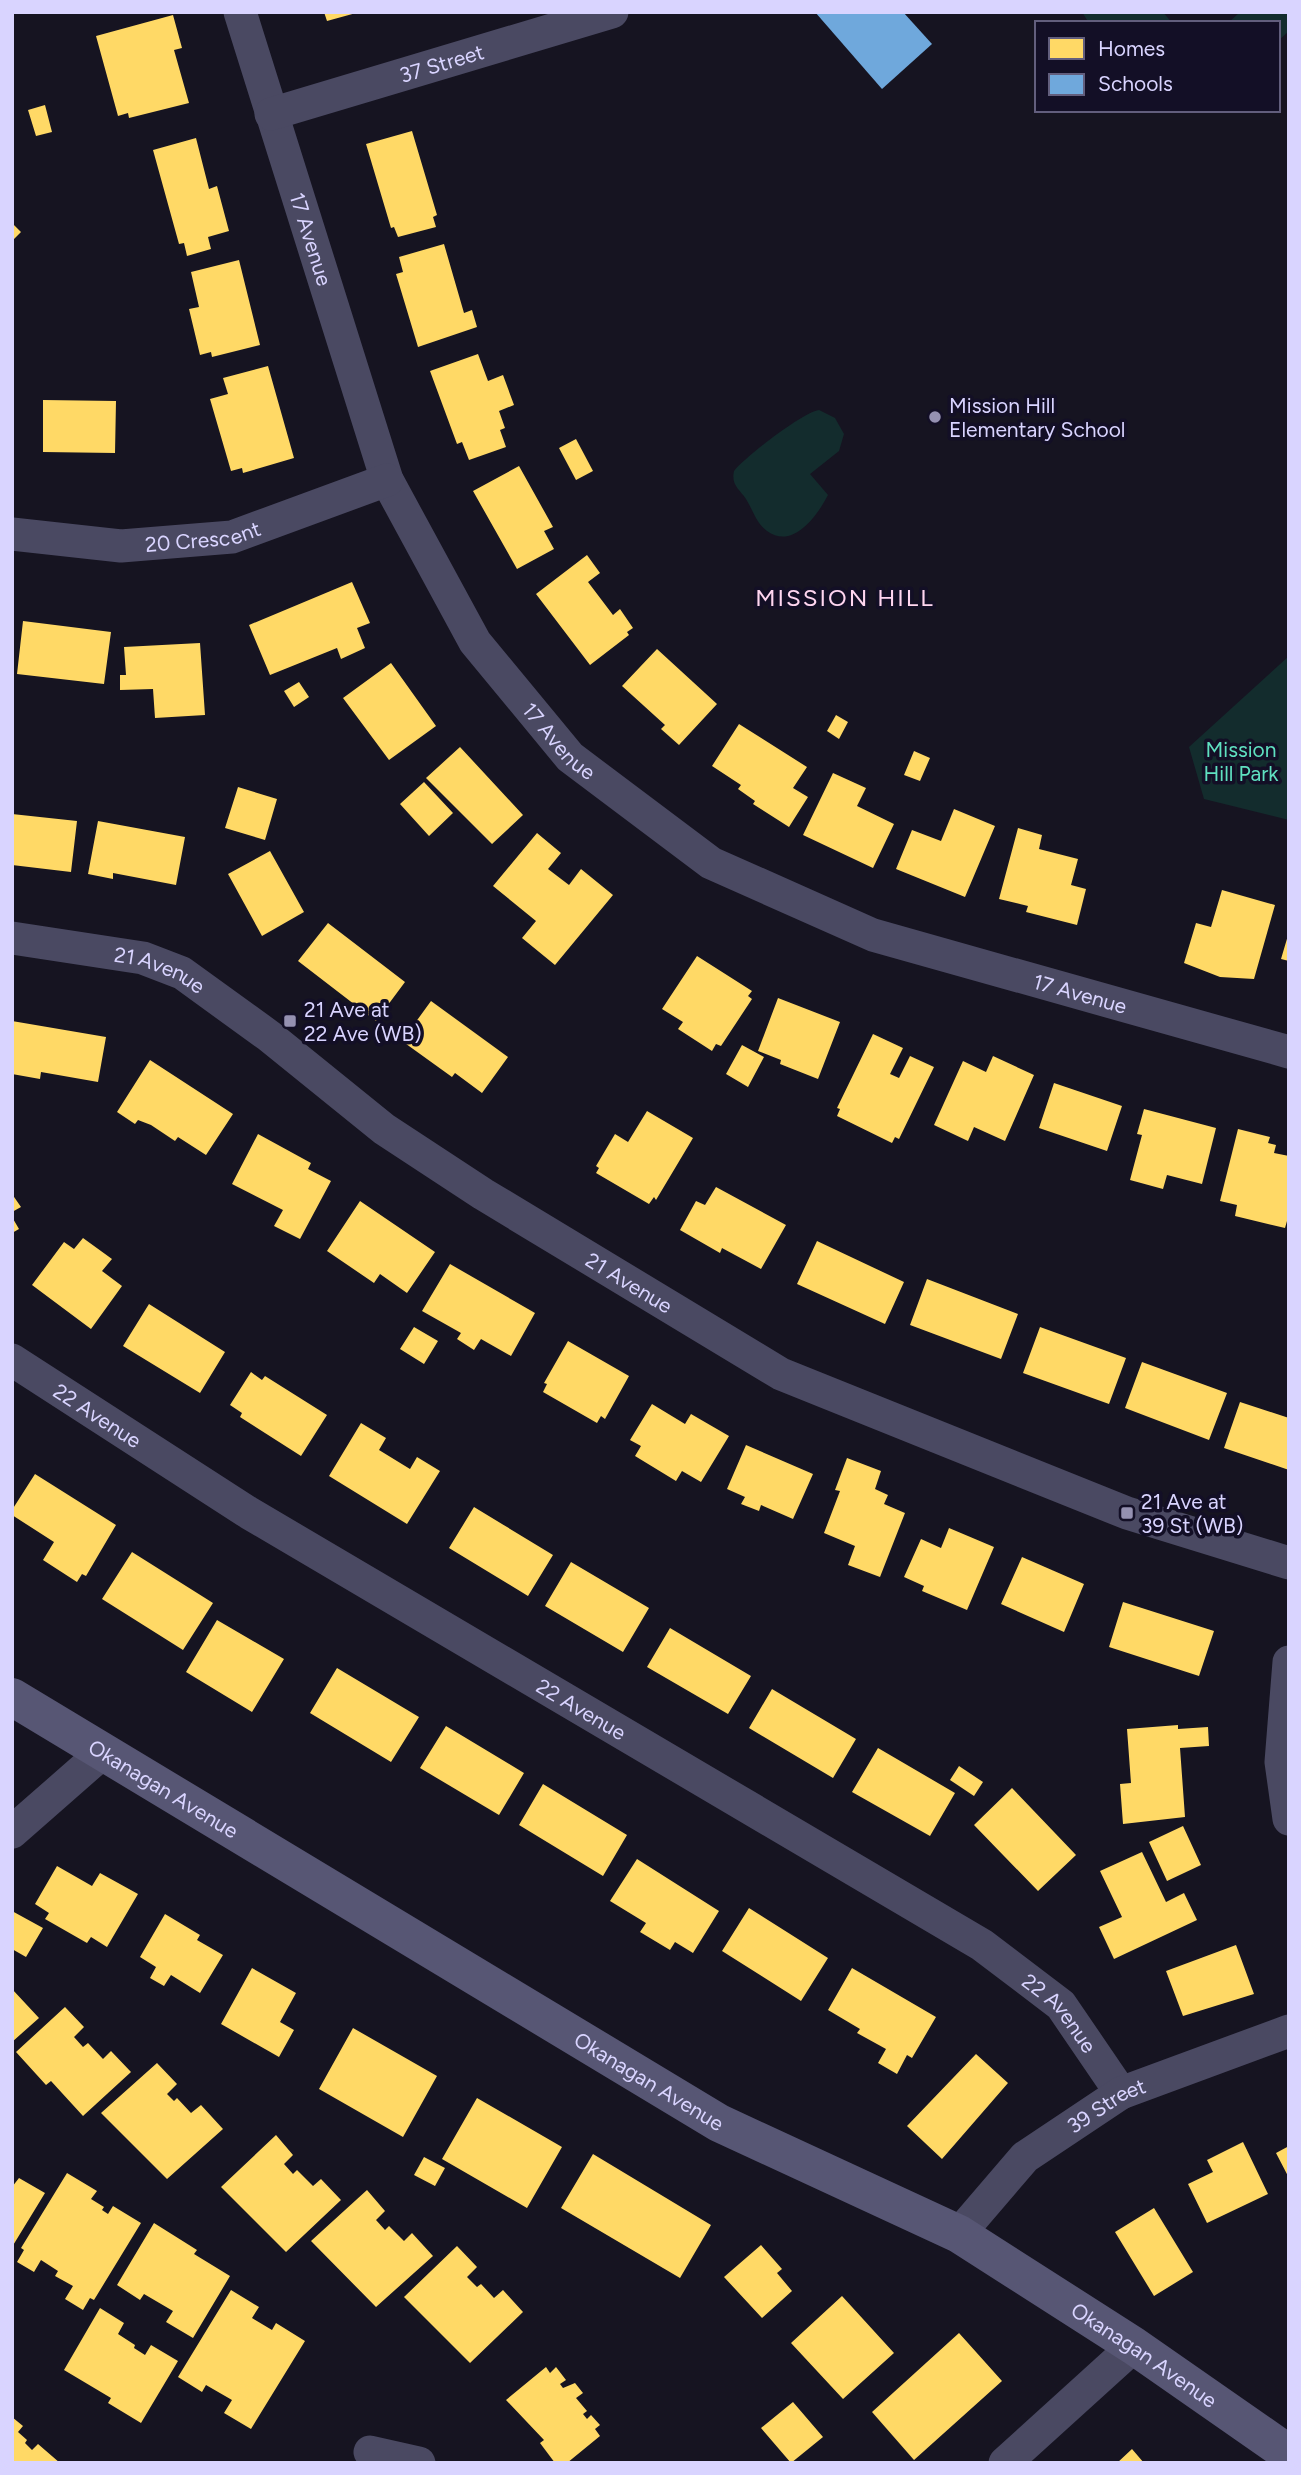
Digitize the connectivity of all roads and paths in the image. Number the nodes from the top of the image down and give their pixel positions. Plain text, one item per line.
1 (240, 12) edge
2 (612, 12) edge
3 (271, 114) junction
4 (387, 480) junction
5 (12, 534) edge
6 (12, 938) edge
7 (1289, 1052) edge
8 (12, 1360) edge
9 (1289, 1563) edge
10 (1289, 1662) edge
11 (12, 1697) edge
12 (101, 1754) junction
13 (1289, 1819) edge
14 (12, 1832) edge
15 (1289, 2031) edge
16 (1121, 2093) junction
17 (959, 2234) junction
18 (1135, 2346) junction
19 (370, 2452) dead end
20 (1289, 2454) edge
21 (419, 2463) edge
22 (1005, 2463) edge

1 - 3 street, 17 Avenue
2 - 3 street, 37 Street
3 - 4 street, 17 Avenue
4 - 5 street, 20 Crescent
4 - 7 street, 17 Avenue
6 - 9 street, 21 Avenue
8 - 16 street, 22 Avenue
10 - 13 street
11 - 12 street, Okanagan Avenue
12 - 14 street
12 - 17 street, Okanagan Avenue
15 - 16 street, 39 Street
16 - 17 street, 39 Street
17 - 18 street, Okanagan Avenue
18 - 20 street, Okanagan Avenue
18 - 22 street
19 - 21 street

